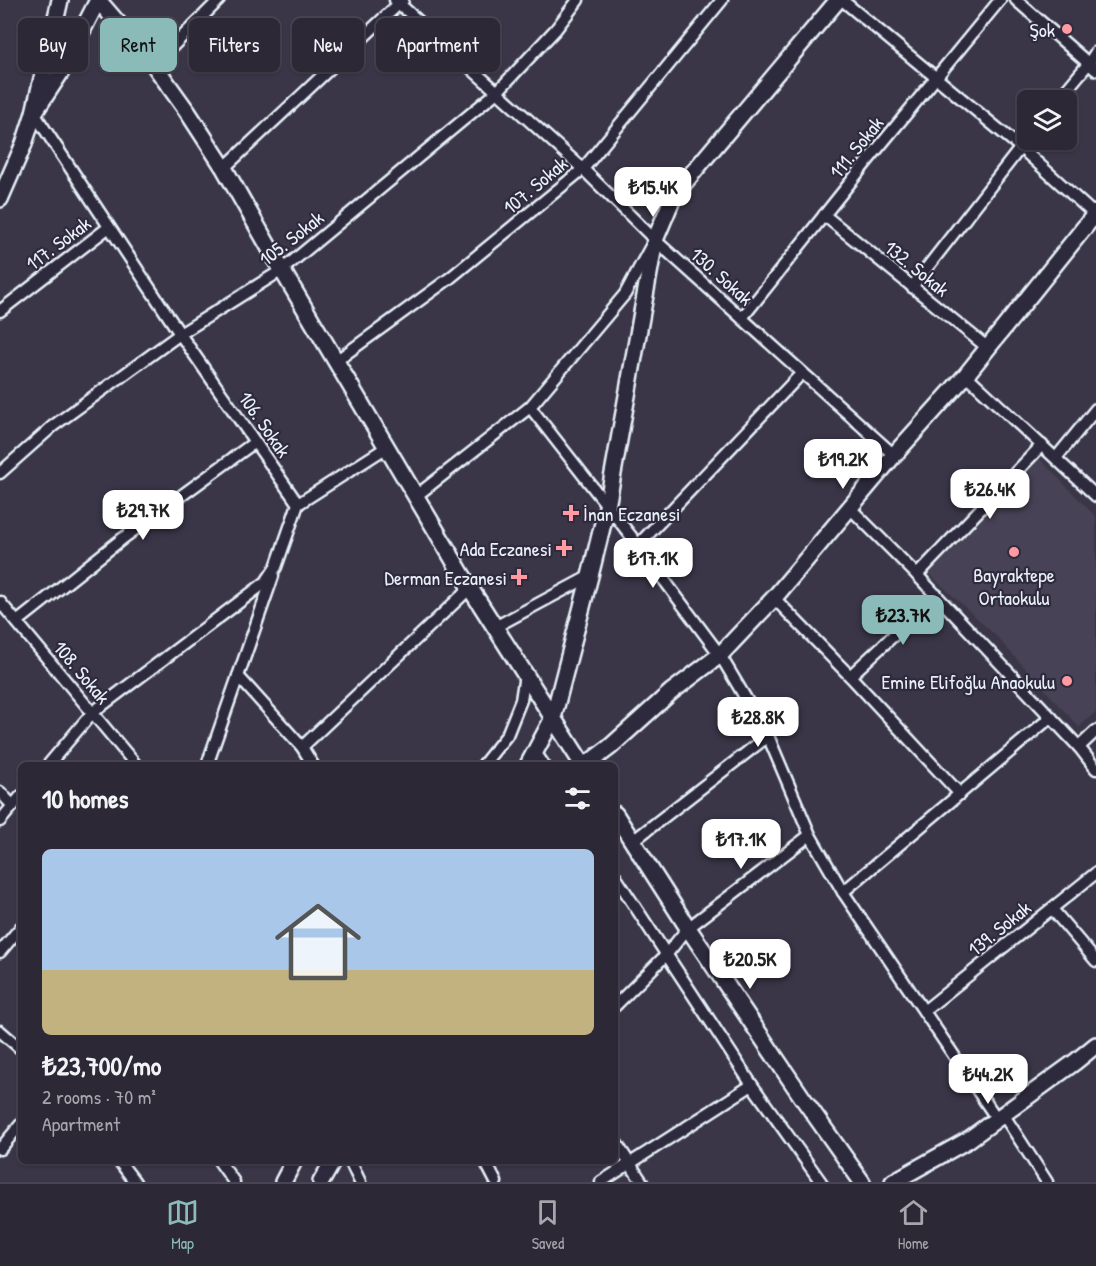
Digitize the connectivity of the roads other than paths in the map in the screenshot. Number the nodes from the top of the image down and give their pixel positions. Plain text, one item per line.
1 (60, 0) edge
2 (98, 0) edge
3 (219, 0) edge
4 (579, 0) edge
5 (722, 0) edge
6 (840, 0) edge
7 (1000, 0) edge
8 (1016, 0) edge
9 (399, 1) edge
10 (113, 18) edge
11 (177, 43) edge
12 (1096, 52) edge
13 (1092, 67) edge
14 (158, 72) edge
15 (936, 77) junction
16 (1068, 90) edge
17 (497, 92) junction
18 (34, 113) junction
19 (1017, 138) edge
20 (1019, 150) edge
21 (1031, 150) edge
22 (224, 168) junction
23 (583, 169) junction
24 (0, 200) edge
25 (824, 215) junction
26 (1095, 215) edge
27 (110, 227) junction
28 (655, 240) junction
29 (282, 270) junction
30 (912, 287) junction
31 (0, 310) edge
32 (742, 318) junction
33 (180, 334) junction
34 (988, 348) junction
35 (336, 361) junction
36 (802, 373) junction
37 (966, 375) junction
38 (530, 407) junction
39 (1096, 409) edge
40 (255, 442) junction
41 (1042, 445) junction
42 (387, 447) junction
43 (894, 455) junction
44 (1056, 458) junction
45 (0, 473) edge
46 (416, 496) junction
47 (1096, 496) edge
48 (298, 504) junction
49 (607, 507) junction
50 (850, 508) junction
51 (638, 545) junction
52 (276, 567) junction
53 (917, 575) junction
54 (591, 576) junction
55 (470, 588) junction
56 (937, 595) junction
57 (774, 598) junction
58 (0, 602) edge
59 (17, 622) junction
60 (495, 627) junction
61 (720, 654) junction
62 (525, 675) junction
63 (238, 676) junction
64 (850, 676) junction
65 (92, 713) junction
66 (1051, 717) junction
67 (553, 718) junction
68 (1096, 731) edge
69 (768, 736) junction
70 (302, 747) junction
71 (1079, 747) junction
72 (574, 752) junction
73 (536, 761) edge
74 (51, 762) edge
75 (133, 762) edge
76 (208, 762) edge
77 (311, 762) edge
78 (485, 762) edge
79 (568, 762) edge
80 (582, 762) edge
81 (589, 762) edge
82 (1096, 769) edge
83 (0, 792) edge
84 (960, 794) junction
85 (18, 799) edge
86 (12, 806) junction
87 (618, 818) edge
88 (0, 821) edge
89 (810, 835) junction
90 (633, 841) junction
91 (1096, 873) edge
92 (618, 881) edge
93 (843, 892) junction
94 (1052, 909) junction
95 (688, 928) junction
96 (18, 931) edge
97 (0, 952) edge
98 (666, 955) junction
99 (1096, 961) edge
100 (618, 1003) edge
101 (924, 1011) junction
102 (0, 1031) edge
103 (1096, 1045) edge
104 (18, 1046) edge
105 (752, 1085) junction
106 (1000, 1117) junction
107 (18, 1128) edge
108 (618, 1145) edge
109 (0, 1149) edge
110 (630, 1163) junction
111 (121, 1164) edge
112 (221, 1164) edge
113 (292, 1164) edge
114 (331, 1164) edge
115 (351, 1164) edge
116 (487, 1164) edge
117 (135, 1182) edge
118 (234, 1182) edge
119 (283, 1182) edge
120 (321, 1182) edge
121 (360, 1182) edge
122 (496, 1182) edge
123 (601, 1182) edge
124 (642, 1182) edge
125 (821, 1182) edge
126 (862, 1182) edge
127 (893, 1182) edge
128 (1047, 1182) edge

1 - 18 street
2 - 10 street
2 - 18 street
3 - 11 street
4 - 17 street, 105. Sokak
5 - 23 street, 107. Sokak
6 - 15 street
6 - 28 street
7 - 15 street, 111. Sokak
8 - 13 street
9 - 17 street, 130. Sokak
9 - 22 street
12 - 13 street
13 - 16 street
14 - 22 street
15 - 19 street
15 - 25 street, 111. Sokak
17 - 23 street, 130. Sokak
17 - 29 street, 105. Sokak
18 - 24 street
18 - 27 street, 106. Sokak
20 - 30 street
21 - 26 street
22 - 29 street
23 - 28 street, 130. Sokak
23 - 35 street, 107. Sokak
25 - 30 street, 132. Sokak
25 - 32 street, 111. Sokak
26 - 34 street
27 - 31 street, 117. Sokak
27 - 33 street, 106. Sokak
28 - 32 street, 130. Sokak
28 - 38 street
28 - 49 street
29 - 33 street, 105. Sokak
29 - 35 street
30 - 34 street, 132. Sokak
32 - 36 street, 130. Sokak
33 - 40 street, 106. Sokak
33 - 45 street, 105. Sokak
34 - 37 street
35 - 42 street
36 - 43 street, 130. Sokak
36 - 51 street
37 - 41 street
37 - 43 street
38 - 46 street
38 - 49 street
39 - 44 street
40 - 48 street, 106. Sokak
40 - 59 street
41 - 44 street
41 - 53 street
42 - 46 street
42 - 48 street
43 - 50 street
44 - 47 street
46 - 55 street
48 - 52 street
49 - 51 street
49 - 54 street
50 - 53 street
50 - 57 street
51 - 61 street
52 - 63 street
52 - 65 street
53 - 56 street
54 - 60 street
54 - 67 street
55 - 60 street
55 - 70 street
56 - 64 street
56 - 66 street
57 - 61 street
57 - 64 street
58 - 59 street, 108. Sokak
59 - 65 street, 108. Sokak
60 - 62 street
61 - 69 street
61 - 81 street
62 - 67 street
62 - 78 street
63 - 70 street
63 - 76 street
64 - 84 street
65 - 74 street
65 - 75 street, 108. Sokak
66 - 71 street
66 - 84 street
67 - 72 street
67 - 73 street
68 - 71 street
69 - 89 street
69 - 90 street
70 - 77 street
71 - 82 street
72 - 79 street
72 - 80 street
83 - 86 street
84 - 93 street
85 - 86 street
86 - 88 street
87 - 90 street
89 - 93 street
89 - 95 street
90 - 95 street
91 - 94 street, 139. Sokak
92 - 98 street
93 - 101 street
94 - 99 street
94 - 101 street, 139. Sokak
95 - 98 street
95 - 126 street
96 - 97 street
98 - 100 street
98 - 105 street
101 - 106 street
102 - 104 street
103 - 106 street
105 - 110 street
105 - 125 street
106 - 127 street
106 - 128 street
107 - 109 street
108 - 110 street
110 - 123 street
110 - 124 street
111 - 117 street
112 - 118 street
113 - 119 street
114 - 120 street
115 - 121 street
116 - 122 street

